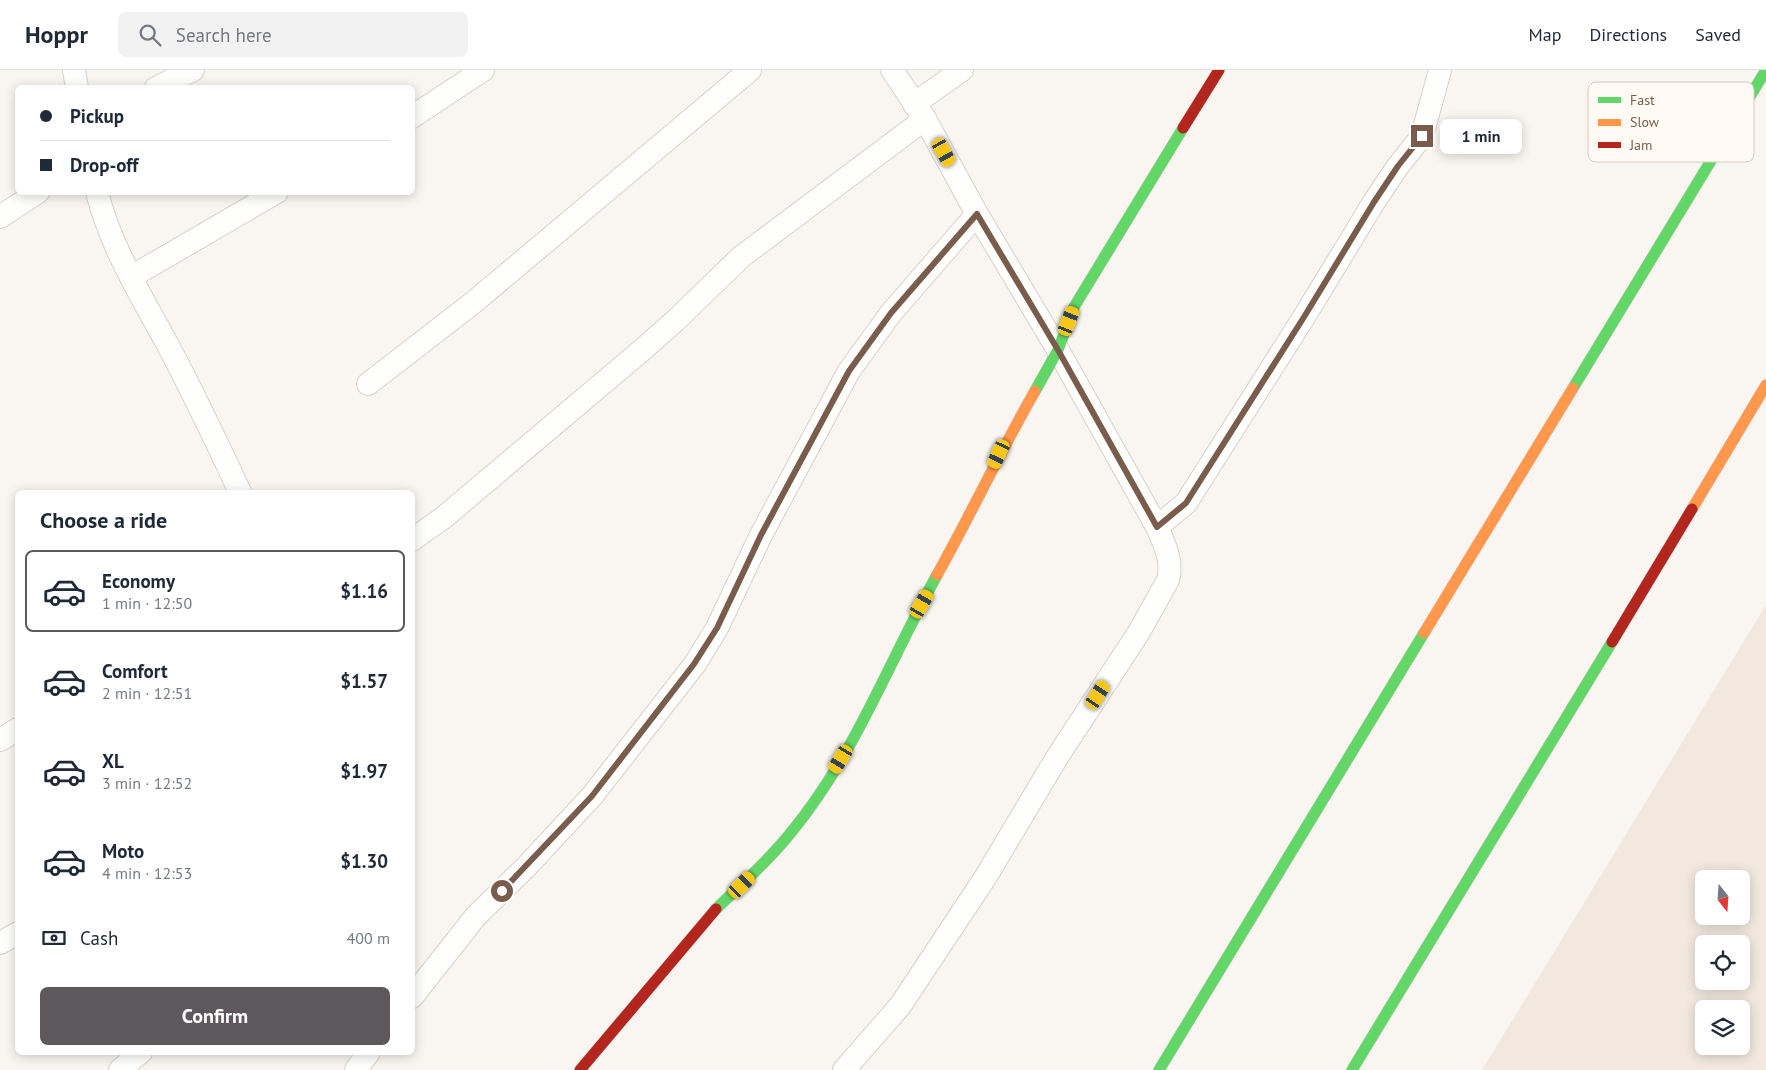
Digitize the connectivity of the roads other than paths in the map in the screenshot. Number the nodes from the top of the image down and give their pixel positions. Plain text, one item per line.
1 (74, 70) edge
2 (193, 70) edge
3 (482, 70) edge
4 (750, 70) edge
5 (892, 70) edge
6 (962, 70) edge
7 (1218, 70) edge
8 (1440, 70) edge
9 (1766, 70) edge
10 (76, 85) edge
11 (162, 85) edge
12 (1754, 90) edge
13 (920, 111) junction
14 (415, 115) edge
15 (1710, 162) edge
16 (33, 195) edge
17 (98, 195) edge
18 (272, 195) edge
19 (977, 214) junction
20 (0, 217) edge
21 (131, 277) junction
22 (1058, 350) junction
23 (368, 384) dead end
24 (1766, 385) edge
25 (239, 490) edge
26 (1157, 527) junction
27 (415, 538) edge
28 (15, 731) edge
29 (0, 740) edge
30 (15, 935) edge
31 (0, 943) edge
32 (415, 993) edge
33 (368, 1055) edge
34 (356, 1070) edge
35 (580, 1070) edge
36 (844, 1070) edge
37 (1159, 1070) edge
38 (1352, 1070) edge

1 - 10 street
2 - 11 street
3 - 14 street
4 - 23 street
5 - 13 street
6 - 13 street
7 - 22 main road
8 - 26 street
9 - 12 main road
13 - 19 street
13 - 27 street
15 - 37 main road
16 - 20 street
17 - 21 street
18 - 21 street
19 - 22 street
19 - 32 street
21 - 25 street
22 - 26 street
22 - 35 main road
24 - 38 main road
26 - 36 street
28 - 29 street
30 - 31 street
33 - 34 street

